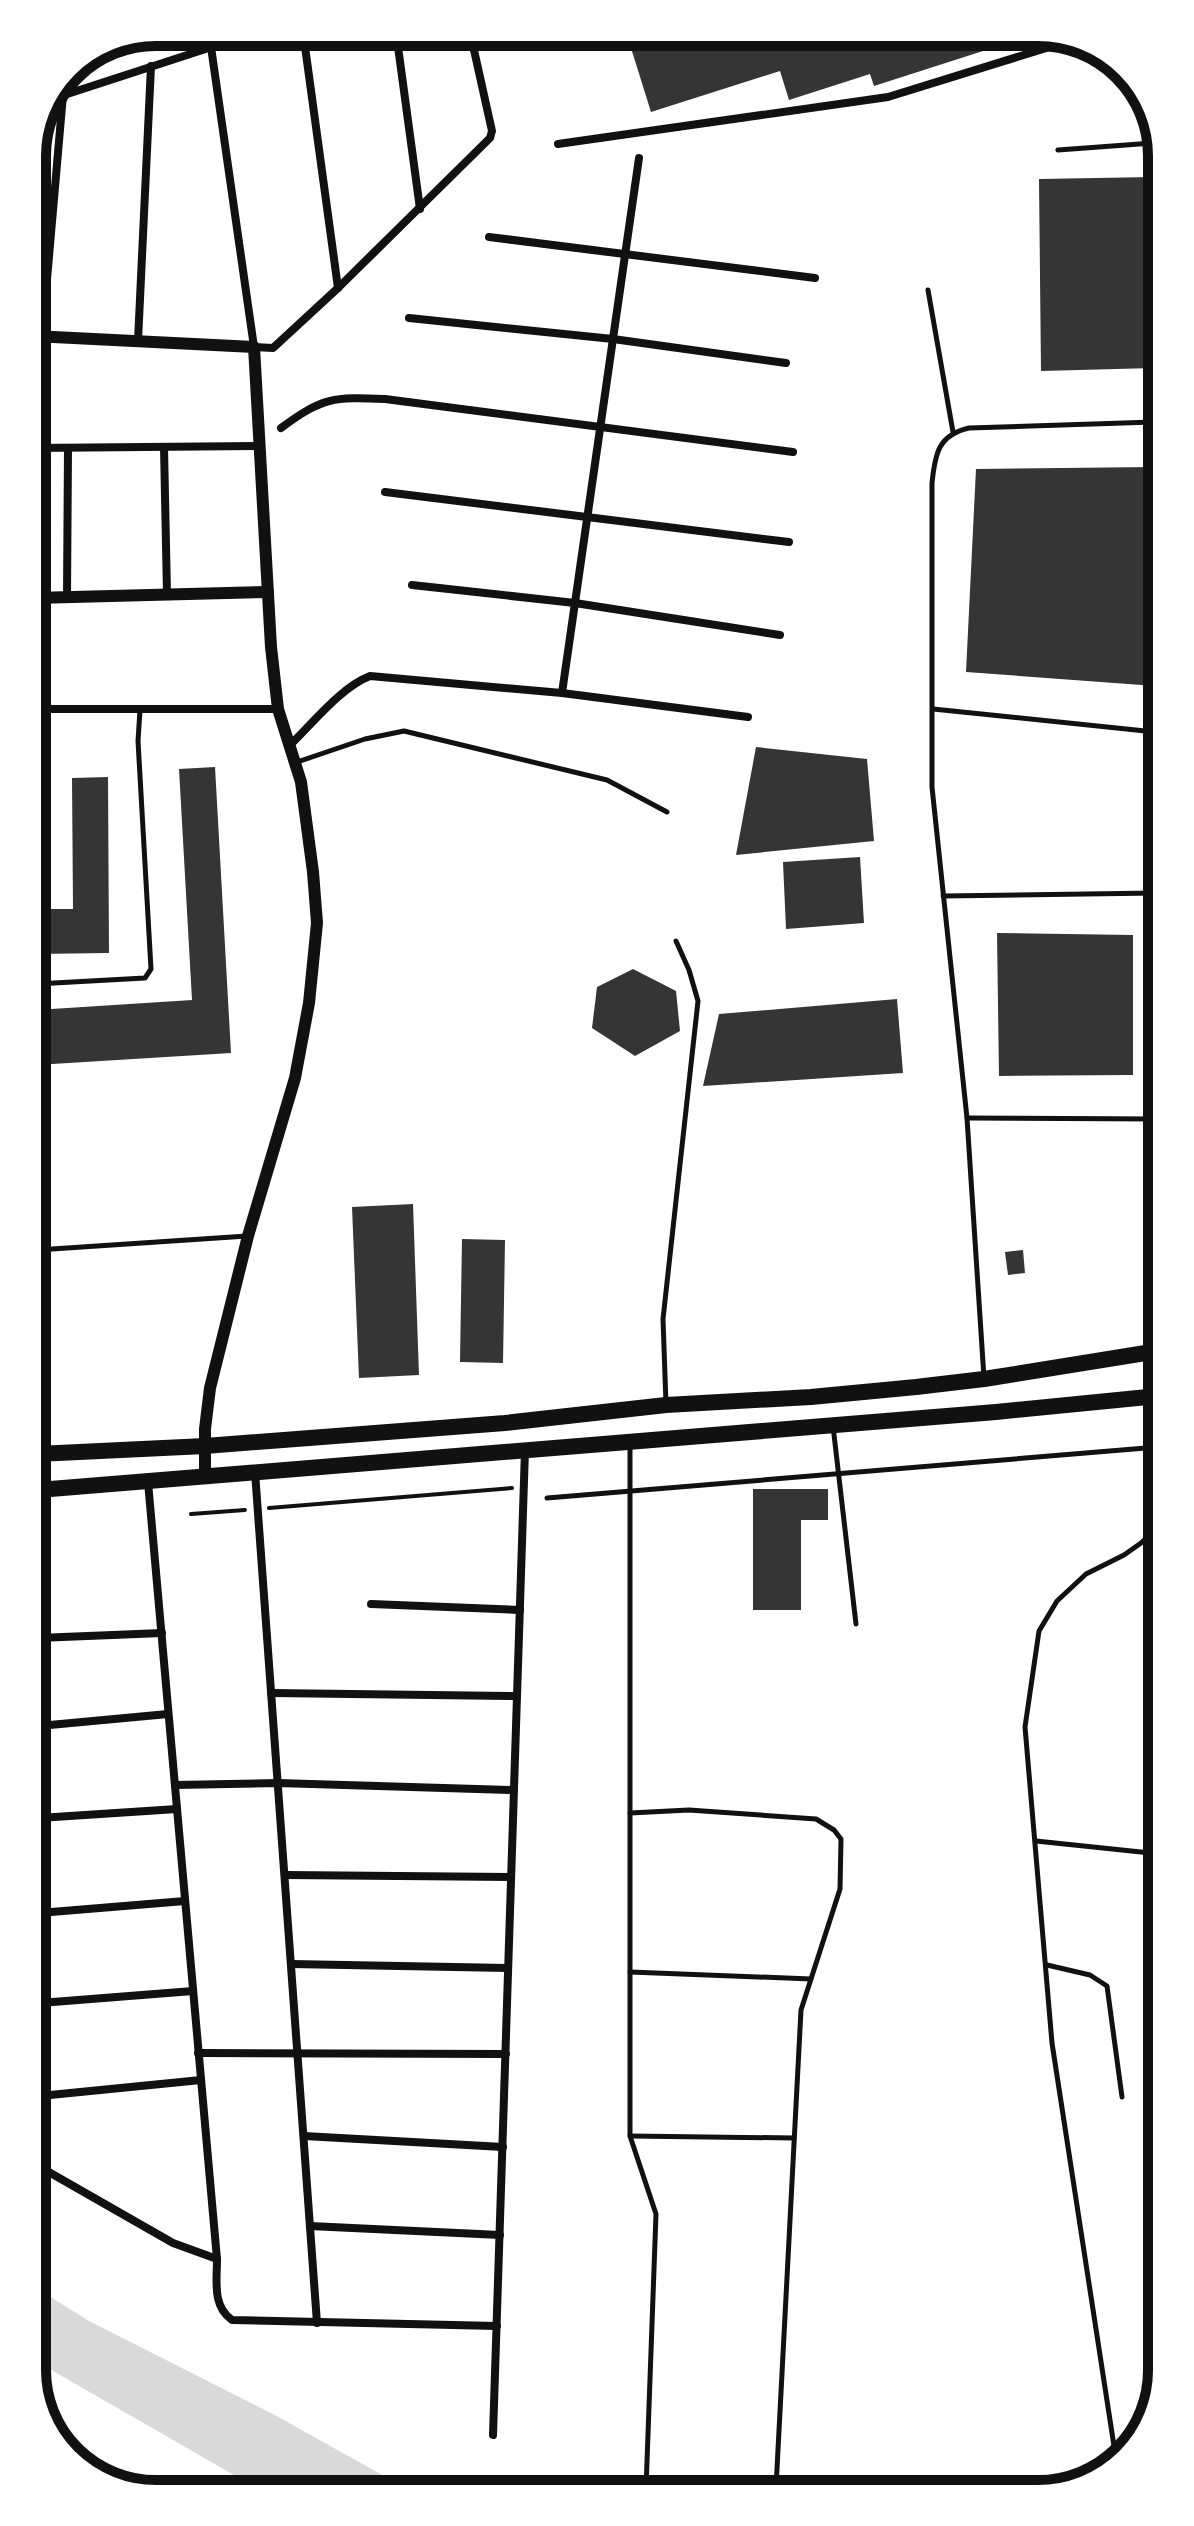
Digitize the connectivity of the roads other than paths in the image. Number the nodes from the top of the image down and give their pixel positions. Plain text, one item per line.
1 (214, 46) edge
2 (305, 46) edge
3 (398, 46) edge
4 (473, 46) edge
5 (211, 47) junction
6 (1050, 47) edge
7 (151, 66) junction
8 (66, 94) edge
9 (58, 107) edge
10 (1147, 143) edge
11 (558, 144) dead end
12 (1058, 150) dead end
13 (639, 158) dead end
14 (420, 209) junction
15 (489, 237) dead end
16 (46, 245) edge
17 (625, 255) junction
18 (815, 278) dead end
19 (338, 288) junction
20 (928, 290) dead end
21 (409, 318) dead end
22 (46, 336) edge
23 (613, 339) junction
24 (138, 341) junction
25 (254, 347) junction
26 (786, 363) dead end
27 (1148, 422) edge
28 (281, 428) dead end
29 (601, 428) junction
30 (953, 432) junction
31 (260, 446) junction
32 (164, 447) junction
33 (46, 448) edge
34 (68, 448) junction
35 (793, 452) dead end
36 (385, 492) dead end
37 (586, 516) junction
38 (789, 542) dead end
39 (412, 585) dead end
40 (268, 592) junction
41 (167, 594) junction
42 (67, 597) junction
43 (46, 598) edge
44 (575, 603) junction
45 (780, 635) dead end
46 (562, 693) junction
47 (46, 709) edge
48 (278, 709) junction
49 (933, 709) junction
50 (140, 710) junction
51 (748, 717) dead end
52 (1148, 731) edge
53 (290, 745) junction
54 (296, 762) junction
55 (667, 812) dead end
56 (1148, 893) edge
57 (943, 896) junction
58 (676, 941) dead end
59 (46, 983) edge
60 (967, 1118) junction
61 (1148, 1119) edge
62 (248, 1236) junction
63 (46, 1249) edge
64 (1148, 1353) edge
65 (984, 1379) junction
66 (1148, 1397) edge
67 (666, 1405) junction
68 (833, 1425) junction
69 (630, 1442) junction
70 (205, 1446) junction
71 (1148, 1448) edge
72 (525, 1449) junction
73 (46, 1454) edge
74 (255, 1472) junction
75 (838, 1474) junction
76 (205, 1477) junction
77 (148, 1482) junction
78 (46, 1489) edge
79 (630, 1491) junction
80 (547, 1498) dead end
81 (1148, 1536) edge
82 (371, 1604) dead end
83 (520, 1610) junction
84 (856, 1624) dead end
85 (162, 1633) junction
86 (46, 1638) edge
87 (271, 1693) junction
88 (517, 1696) junction
89 (168, 1714) junction
90 (46, 1725) edge
91 (278, 1783) junction
92 (175, 1785) junction
93 (514, 1790) junction
94 (177, 1809) junction
95 (630, 1813) junction
96 (46, 1818) edge
97 (1036, 1841) junction
98 (1148, 1853) edge
99 (285, 1875) junction
100 (511, 1877) junction
101 (185, 1901) junction
102 (46, 1912) edge
103 (291, 1964) junction
104 (1047, 1965) junction
105 (508, 1968) junction
106 (630, 1972) junction
107 (811, 1979) junction
108 (193, 1991) junction
109 (46, 2003) edge
110 (198, 2053) junction
111 (298, 2053) junction
112 (506, 2054) junction
113 (201, 2080) junction
114 (46, 2095) edge
115 (1122, 2097) dead end
116 (304, 2136) junction
117 (630, 2136) junction
118 (794, 2138) junction
119 (503, 2147) junction
120 (46, 2170) edge
121 (310, 2226) junction
122 (500, 2235) junction
123 (217, 2259) junction
124 (317, 2323) junction
125 (497, 2326) junction
126 (493, 2435) dead end
127 (1114, 2449) edge
128 (646, 2480) edge
129 (776, 2480) edge

1 - 5 street
2 - 19 street
3 - 14 street
4 - 14 street
5 - 7 street
5 - 25 street
6 - 11 street
7 - 8 street
7 - 24 street
9 - 16 street
10 - 12 lane
13 - 17 street
14 - 19 street
15 - 17 street
17 - 18 street
17 - 23 street
19 - 25 street
20 - 30 lane
21 - 23 street
22 - 24 street
23 - 26 street
23 - 29 street
24 - 25 street
25 - 31 street
27 - 30 lane
28 - 29 street
29 - 35 street
29 - 37 street
30 - 49 lane
31 - 32 street
31 - 40 street
32 - 34 street
32 - 41 street
33 - 34 street
34 - 42 street
36 - 37 street
37 - 38 street
37 - 44 street
39 - 44 street
40 - 41 street
40 - 48 street
41 - 42 street
42 - 43 street
44 - 45 street
44 - 46 street
46 - 51 street
46 - 53 street
47 - 50 street
48 - 50 street
48 - 53 street
49 - 52 lane
49 - 57 lane
50 - 59 lane
53 - 54 street
54 - 55 lane
54 - 62 street
56 - 57 lane
57 - 60 lane
58 - 67 lane
60 - 61 lane
60 - 65 lane
62 - 63 lane
62 - 70 street
64 - 65 main road
65 - 67 main road
66 - 68 main road
67 - 70 main road
68 - 69 main road
68 - 75 lane
69 - 72 main road
69 - 79 lane
70 - 73 main road
70 - 76 street
71 - 75 lane
72 - 74 main road
72 - 83 street
74 - 76 main road
74 - 87 street
75 - 79 lane
75 - 84 lane
76 - 77 main road
77 - 78 main road
77 - 85 street
79 - 80 lane
79 - 95 lane
81 - 97 lane
82 - 83 street
83 - 88 street
85 - 86 street
85 - 89 street
87 - 88 street
87 - 91 street
88 - 93 street
89 - 90 street
89 - 92 street
91 - 92 street
91 - 93 street
91 - 99 street
92 - 94 street
93 - 100 street
94 - 96 street
94 - 101 street
95 - 106 lane
95 - 107 lane
97 - 98 lane
97 - 104 lane
99 - 100 street
99 - 103 street
100 - 105 street
101 - 102 street
101 - 108 street
103 - 105 street
103 - 111 street
104 - 115 lane
104 - 127 lane
105 - 112 street
106 - 107 lane
106 - 117 lane
107 - 118 lane
108 - 109 street
108 - 110 street
110 - 111 street
110 - 113 street
111 - 112 street
111 - 116 street
112 - 119 street
113 - 114 street
113 - 123 street
116 - 119 street
116 - 121 street
117 - 118 lane
117 - 128 lane
118 - 129 lane
119 - 122 street
120 - 123 street
121 - 122 street
121 - 124 street
122 - 125 street
123 - 124 street
124 - 125 street
125 - 126 street

